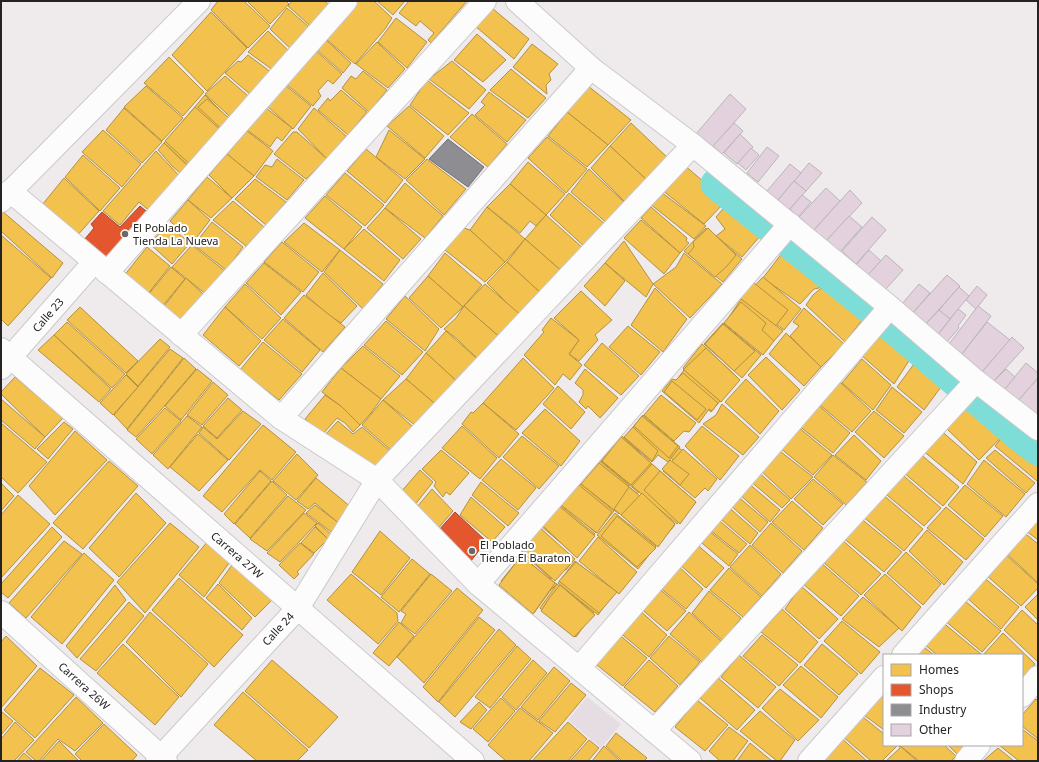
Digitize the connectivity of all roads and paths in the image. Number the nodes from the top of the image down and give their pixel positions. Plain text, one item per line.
1 (198, 1) edge
2 (346, 1) edge
3 (484, 1) edge
4 (517, 1) edge
5 (591, 68) junction
6 (693, 145) junction
7 (6, 196) edge
8 (790, 224) junction
9 (101, 267) junction
10 (890, 307) junction
11 (181, 335) junction
12 (4, 358) edge
13 (976, 382) junction
14 (281, 418) junction
15 (1038, 429) edge
16 (377, 480) junction
17 (1038, 504) edge
18 (478, 584) junction
19 (298, 608) junction
20 (1, 612) edge
21 (905, 654) edge
22 (579, 668) junction
23 (1038, 677) edge
24 (883, 678) edge
25 (1023, 695) edge
26 (654, 731) junction
27 (978, 746) edge
28 (680, 758) edge
29 (161, 759) edge
30 (473, 761) edge
31 (809, 761) edge
32 (966, 761) edge

1 - 7 street
2 - 9 street, Calle 23
3 - 11 street
4 - 5 street
5 - 6 street
5 - 14 street
6 - 8 street
6 - 16 street, Calle 24
7 - 9 street
8 - 10 street
8 - 18 street
9 - 11 street
9 - 12 street, Calle 23
10 - 13 street
10 - 22 street
11 - 14 street
12 - 19 street, Carrera 27W
13 - 15 street
13 - 26 street
14 - 16 street
16 - 18 street
16 - 19 street, Calle 24
17 - 21 street
18 - 22 street
19 - 29 street, Calle 24
19 - 30 street, Carrera 27W
20 - 29 street, Carrera 26W
22 - 26 street
23 - 25 street
24 - 31 street
26 - 28 street
27 - 32 street

